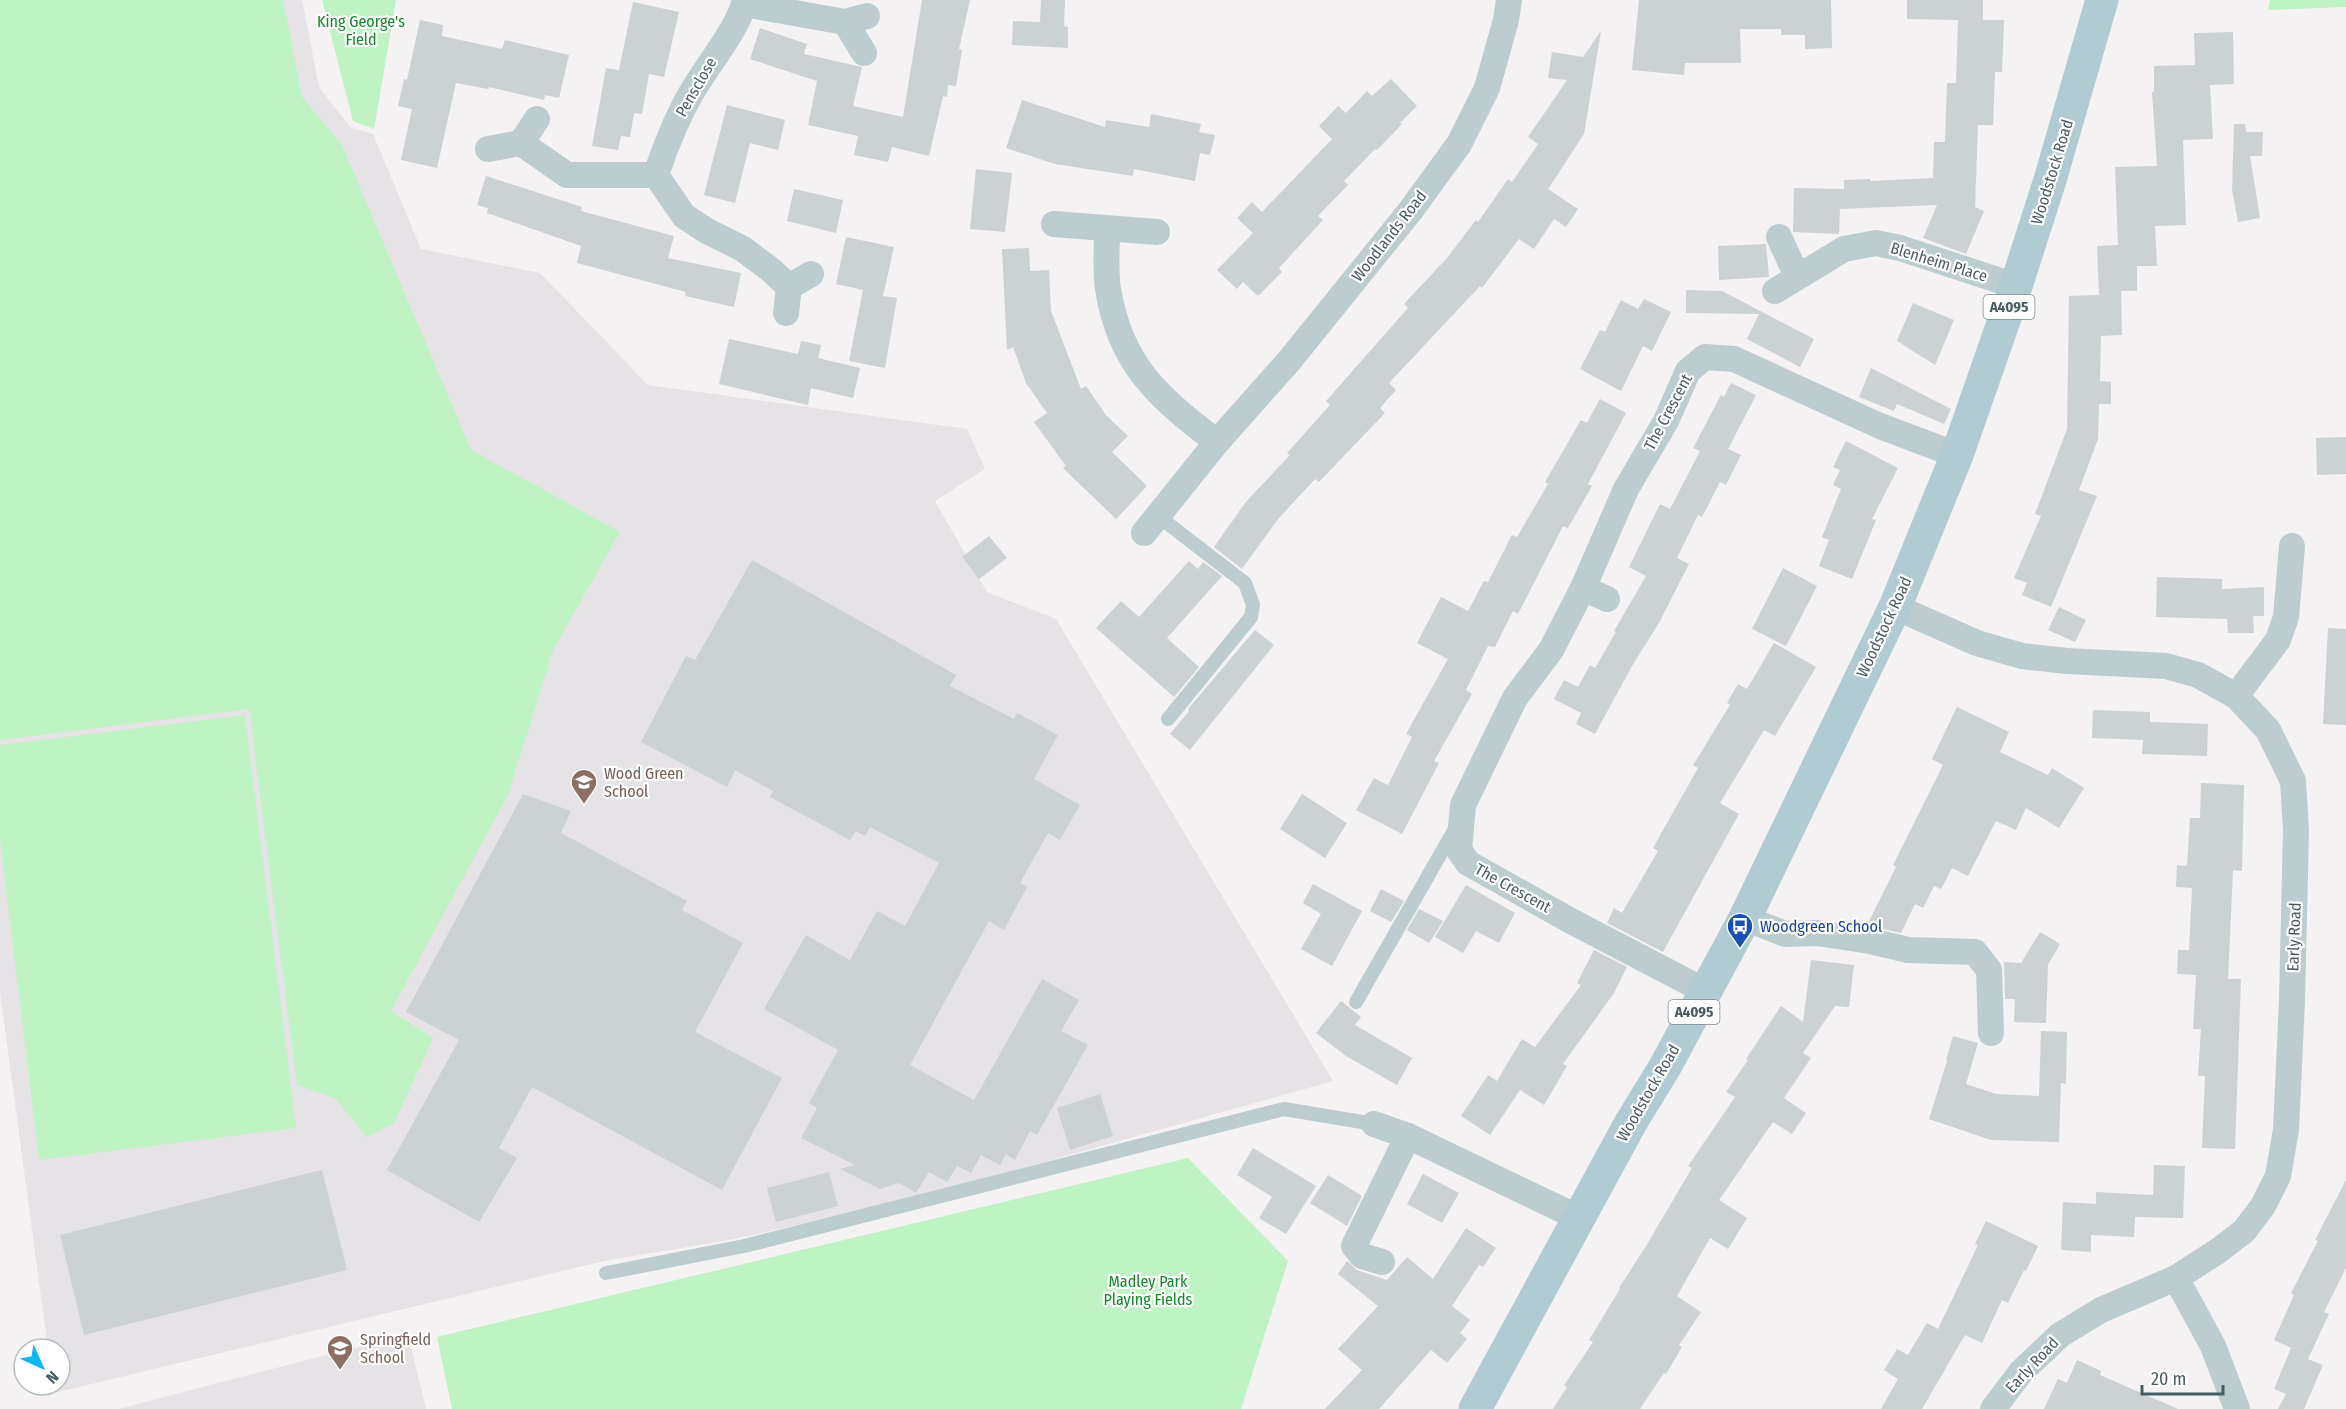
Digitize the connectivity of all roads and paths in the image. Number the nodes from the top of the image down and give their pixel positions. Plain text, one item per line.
1 (1509, 0) edge
2 (2102, 0) edge
3 (744, 2) edge
4 (864, 53) dead end
5 (537, 119) dead end
6 (521, 143) junction
7 (488, 149) dead end
8 (656, 175) junction
9 (1054, 224) dead end
10 (1107, 229) junction
11 (1157, 232) dead end
12 (1779, 237) dead end
13 (811, 274) dead end
14 (1797, 276) junction
15 (2016, 286) junction
16 (789, 287) junction
17 (1775, 291) dead end
18 (786, 313) dead end
19 (1217, 442) junction
20 (1957, 454) junction
21 (1151, 524) joint
22 (2292, 546) dead end
23 (1582, 588) junction
24 (1607, 599) dead end
25 (1895, 607) junction
26 (2236, 696) junction
27 (1168, 719) dead end
28 (1461, 820) junction
29 (1745, 918) junction
30 (1705, 991) junction
31 (1356, 1002) dead end
32 (1991, 1033) dead end
33 (1374, 1124) joint
34 (1408, 1136) junction
35 (1579, 1218) junction
36 (1382, 1262) dead end
37 (606, 1272) dead end
38 (2176, 1278) junction
39 (1475, 1409) edge
40 (1993, 1409) edge
41 (2237, 1409) edge

1 - 19 street, Woodlands Road
2 - 15 main road, Woodstock Road / A4095
3 - 4 street, Pensclose
3 - 8 street, Pensclose
5 - 6 street
6 - 7 street
6 - 8 street
8 - 16 street
9 - 10 street
10 - 11 street
10 - 19 street
12 - 14 street
13 - 16 street
14 - 15 street, Blenheim Place
14 - 17 street, Blenheim Place
15 - 20 main road, Woodstock Road / A4095
16 - 18 street
19 - 21 street, Woodlands Road
20 - 23 street, The Crescent
20 - 25 main road, Woodstock Road / A4095
21 - 27 lane
22 - 26 street
23 - 24 street
23 - 28 street, The Crescent
25 - 26 street, Early Road
25 - 29 main road, Woodstock Road / A4095
26 - 38 street, Early Road
28 - 30 street, The Crescent
28 - 31 lane
29 - 30 main road, Woodstock Road / A4095
29 - 32 street
30 - 35 main road, Woodstock Road / A4095
33 - 34 street
33 - 37 lane
34 - 35 street
34 - 36 street
35 - 39 main road, Woodstock Road / A4095
38 - 40 street, Early Road
38 - 41 street

